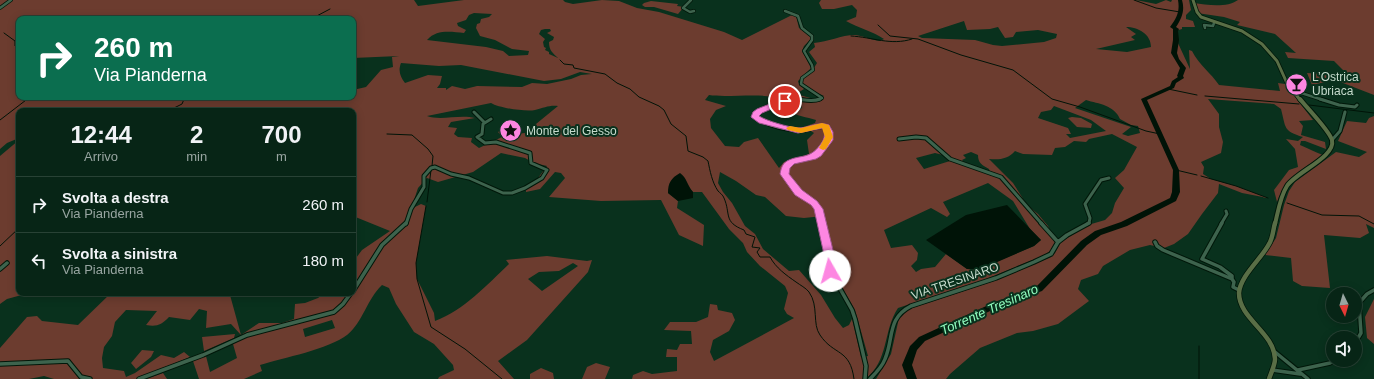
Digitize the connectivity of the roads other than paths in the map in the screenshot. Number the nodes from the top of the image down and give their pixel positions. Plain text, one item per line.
1 (12, 0) edge
2 (691, 0) edge
3 (1193, 0) edge
4 (0, 8) edge
5 (785, 10) dead end
6 (694, 11) dead end
7 (1214, 23) junction
8 (1205, 28) dead end
9 (1292, 90) junction
10 (1339, 105) junction
11 (1357, 105) dead end
12 (474, 112) dead end
13 (490, 119) dead end
14 (484, 122) junction
15 (899, 139) dead end
16 (1332, 140) junction
17 (1109, 178) dead end
18 (1226, 211) dead end
19 (1058, 242) junction
20 (1156, 242) dead end
21 (6, 263) dead end
22 (0, 269) edge
23 (1232, 279) junction
24 (356, 286) edge
25 (1239, 290) junction
26 (1374, 290) edge
27 (349, 296) edge
28 (1361, 331) edge
29 (1274, 352) junction
30 (0, 364) edge
31 (1326, 364) edge
32 (1272, 370) junction
33 (1298, 370) junction
34 (1302, 374) junction
35 (90, 379) edge
36 (139, 379) edge
37 (865, 379) edge
38 (870, 379) edge
39 (1269, 379) edge
40 (1308, 379) edge

1 - 4 street
2 - 6 street
3 - 7 main road
5 - 37 street
7 - 8 street
7 - 9 main road
9 - 10 street
9 - 16 main road
10 - 11 street
10 - 16 street
12 - 14 street
13 - 14 street
14 - 24 street
15 - 19 street
16 - 25 main road
17 - 19 street
18 - 23 street
19 - 38 street, VIA TRESINARO
20 - 23 street
21 - 22 street
23 - 25 street
25 - 29 main road
26 - 28 street
27 - 36 street
29 - 32 main road
29 - 33 street
30 - 35 street
31 - 33 street
32 - 34 street
32 - 39 main road
33 - 34 street
34 - 40 street

